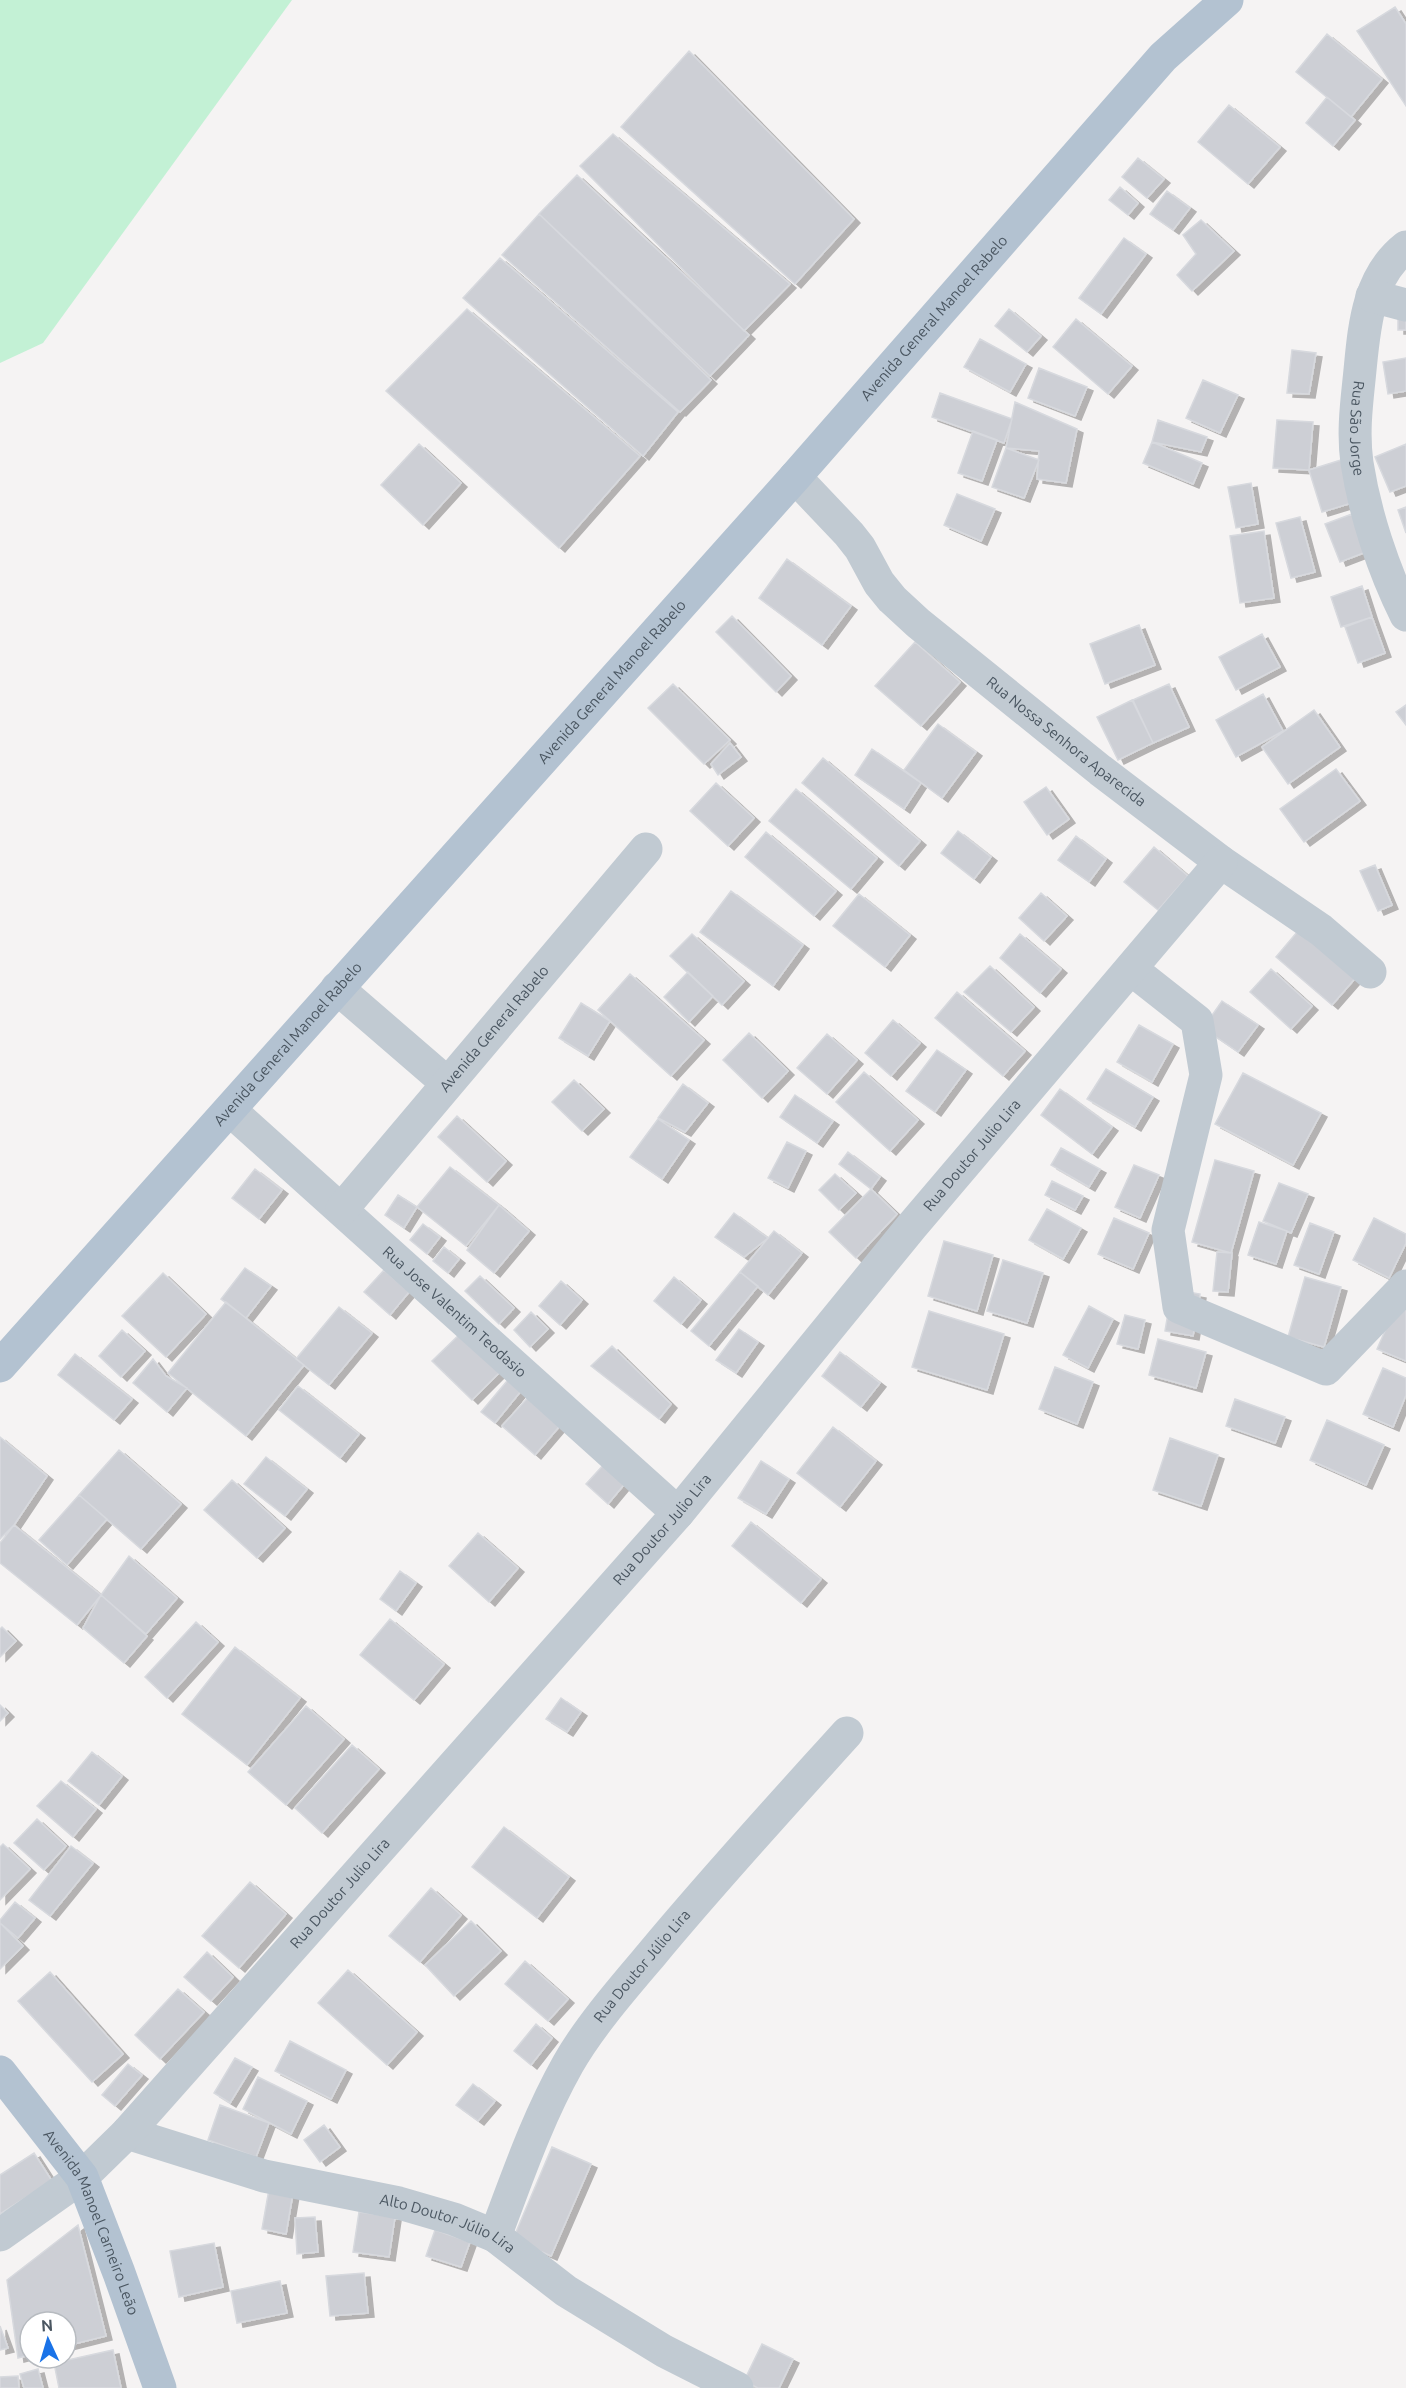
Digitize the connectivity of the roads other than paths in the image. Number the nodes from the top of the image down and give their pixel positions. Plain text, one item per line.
1 (1227, 0) edge
2 (1406, 247) edge
3 (1372, 296) junction
4 (1406, 304) edge
5 (795, 477) junction
6 (1406, 615) edge
7 (646, 849) dead end
8 (1221, 862) junction
9 (1131, 969) junction
10 (1370, 972) dead end
11 (337, 988) junction
12 (447, 1083) junction
13 (230, 1110) junction
14 (342, 1209) junction
15 (1406, 1286) edge
16 (0, 1366) edge
17 (678, 1513) junction
18 (847, 1733) dead end
19 (0, 2072) edge
20 (127, 2133) junction
21 (82, 2176) junction
22 (0, 2235) edge
23 (495, 2236) junction
24 (160, 2388) edge
25 (737, 2388) edge

1 - 5 main road, Avenida General Manoel Rabelo
2 - 3 street, Rua São Jorge
3 - 4 street
3 - 6 street, Rua São Jorge
5 - 8 street, Rua Nossa Senhora Aparecida
5 - 11 main road, Avenida General Manoel Rabelo
7 - 12 street, Avenida General Rabelo
8 - 9 street, Rua Doutor Julio Lira
8 - 10 street, Rua Nossa Senhora Aparecida
9 - 15 street
9 - 17 street, Rua Doutor Julio Lira
11 - 12 street
11 - 13 main road, Avenida General Manoel Rabelo
12 - 14 street, Avenida General Rabelo
13 - 14 street, Rua Jose Valentim Teodasio
13 - 16 main road, Avenida General Manoel Rabelo
14 - 17 street, Rua Jose Valentim Teodasio
17 - 20 street, Rua Doutor Julio Lira
18 - 23 street, Rua Doutor Júlio Lira
19 - 21 main road, Avenida Manoel Carneiro Leão
20 - 21 street, Rua Doutor Julio Lira
20 - 23 street, Alto Doutor Júlio Lira
21 - 22 street, Rua Doutor Julio Lira
21 - 24 main road, Avenida Manoel Carneiro Leão
23 - 25 street, Alto Doutor Júlio Lira

